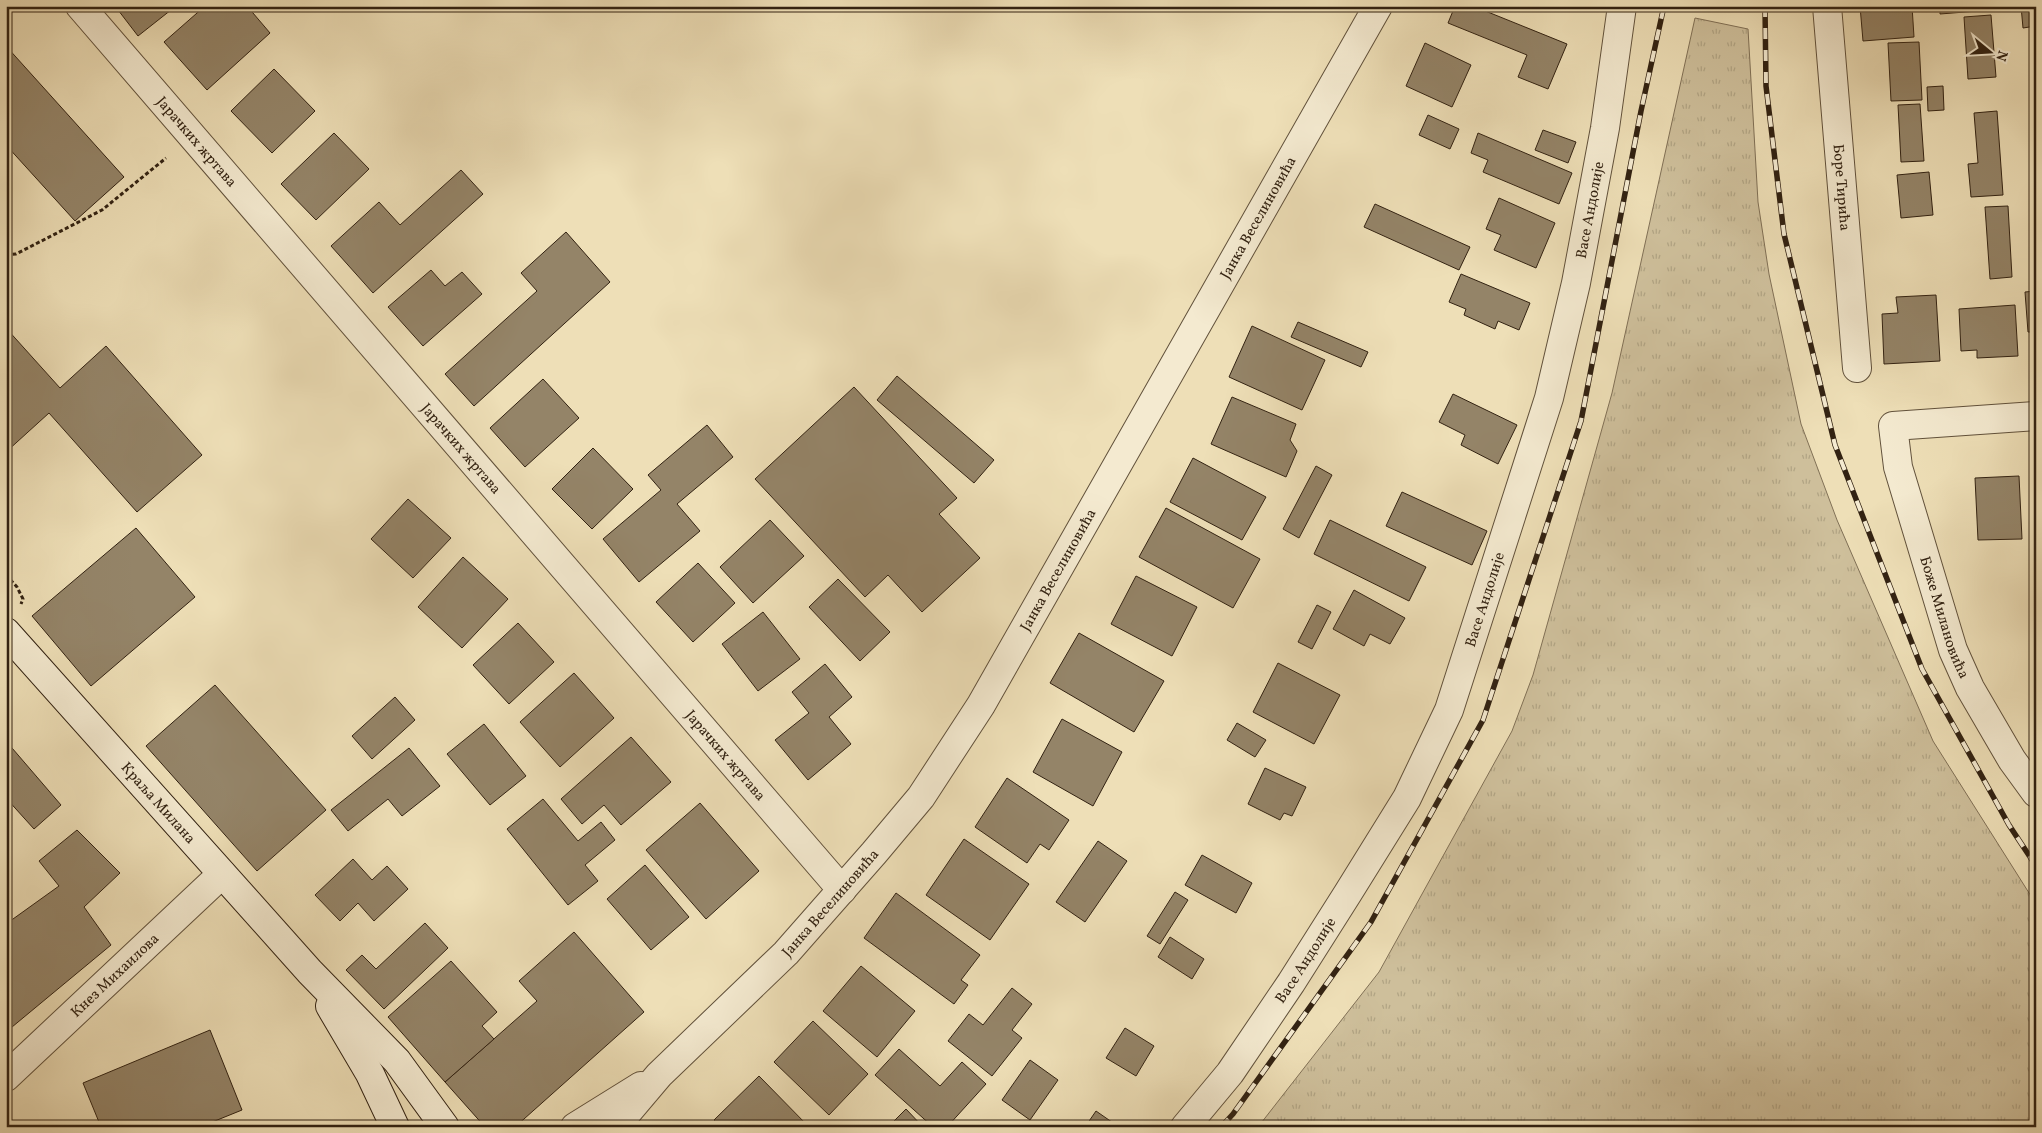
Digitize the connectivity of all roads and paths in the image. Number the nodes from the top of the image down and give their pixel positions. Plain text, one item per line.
1 (80, 6) edge
2 (1378, 6) edge
3 (1622, 6) edge
4 (1827, 6) edge
5 (167, 157) dead end
6 (6, 255) edge
7 (1857, 368) dead end
8 (2036, 416) edge
9 (6, 632) edge
10 (2036, 793) edge
11 (222, 874) junction
12 (842, 890) junction
13 (310, 972) junction
14 (659, 1075) junction
15 (6, 1077) edge
16 (395, 1127) edge
17 (445, 1127) edge
18 (575, 1127) edge
19 (615, 1127) edge
20 (1185, 1127) edge

1 - 12 street, Јарачких жртава
2 - 12 street, Јанка Веселиновића
3 - 20 street, Васе Андолије
4 - 7 street, Боре Тирића
5 - 6 path
8 - 10 street, Боже Милановића
9 - 11 street, Краља Милана
11 - 13 street, Краља Милана
11 - 15 street, Кнез Михаилова
12 - 14 street, Јанка Веселиновића
13 - 16 street, Краља Милана
13 - 17 street, Краља Милана
14 - 18 street, Јанка Веселиновића
14 - 19 street, Јанка Веселиновића

